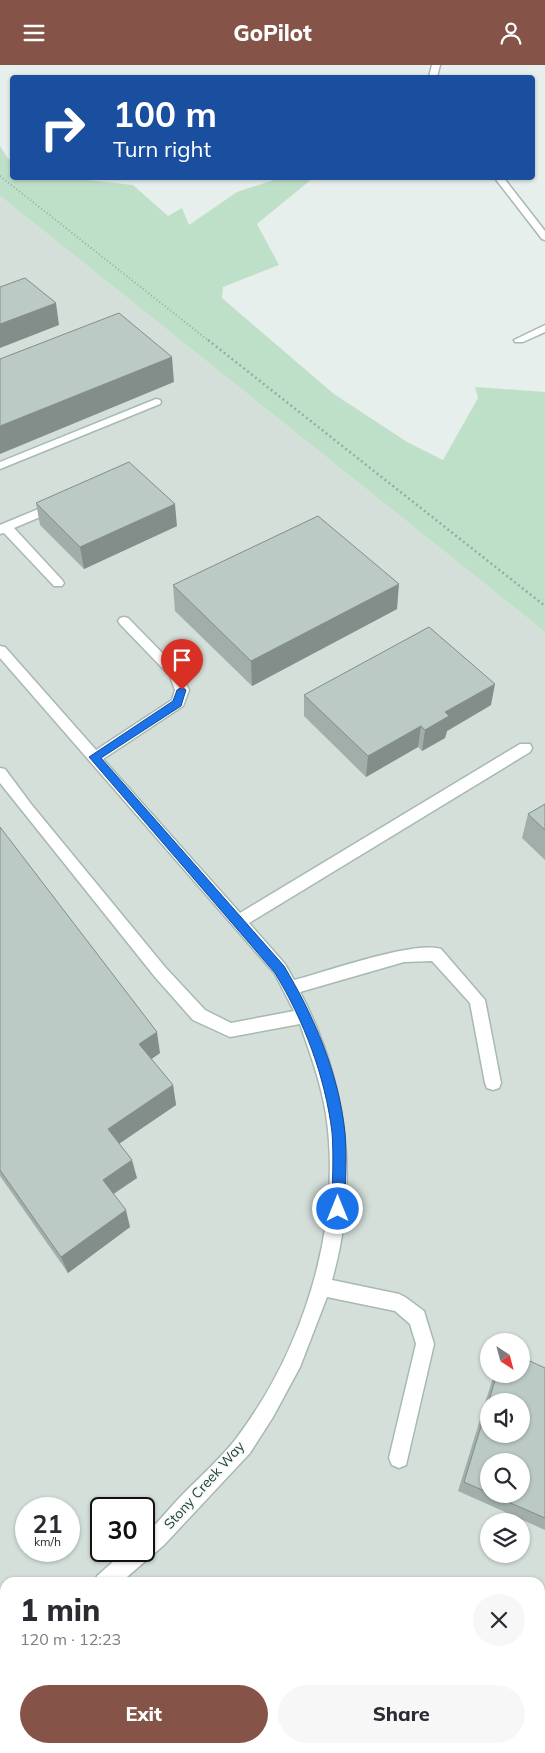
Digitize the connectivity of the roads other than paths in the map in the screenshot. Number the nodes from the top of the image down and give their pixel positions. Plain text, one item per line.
1 (500, 180) edge
2 (545, 237) edge
3 (545, 328) edge
4 (519, 340) dead end
5 (156, 402) dead end
6 (0, 466) edge
7 (70, 500) edge
8 (3, 528) edge
9 (58, 583) dead end
10 (124, 621) dead end
11 (0, 650) edge
12 (525, 748) dead end
13 (94, 757) junction
14 (0, 773) edge
15 (238, 922) junction
16 (291, 988) junction
17 (304, 1016) junction
18 (493, 1083) dead end
19 (322, 1287) junction
20 (399, 1458) dead end
21 (155, 1538) edge
22 (129, 1562) edge
23 (111, 1577) edge

1 - 2 street
3 - 4 street
5 - 6 street
7 - 8 street
8 - 9 street
10 - 13 street
11 - 13 street, Stony Creek Way
12 - 15 street
13 - 15 street, Stony Creek Way
14 - 17 street
15 - 16 street, Stony Creek Way
16 - 17 street, Stony Creek Way
16 - 18 street
17 - 19 street, Stony Creek Way
19 - 20 street
19 - 21 street, Stony Creek Way
22 - 23 street, Stony Creek Way

